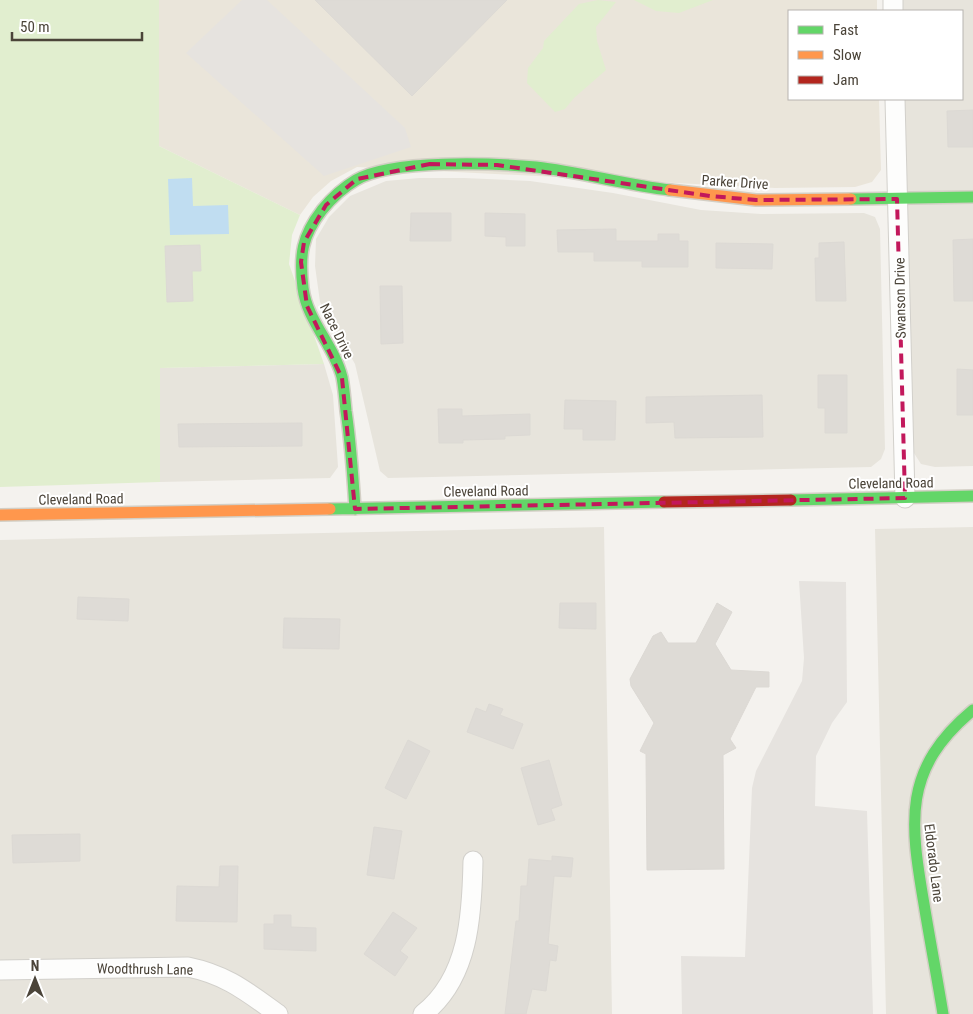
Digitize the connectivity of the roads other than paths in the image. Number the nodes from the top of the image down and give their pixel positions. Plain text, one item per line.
1 (895, 100) edge
2 (497, 164) joint
3 (973, 197) edge
4 (897, 199) junction
5 (973, 496) edge
6 (905, 498) junction
7 (355, 509) junction
8 (0, 515) edge
9 (973, 710) edge
10 (473, 861) dead end
11 (0, 970) edge
12 (278, 1014) edge
13 (423, 1014) edge
14 (943, 1014) edge

1 - 4 street, Swanson Drive
2 - 4 street, Parker Drive
2 - 7 street, Nace Drive
3 - 4 street, Parker Drive
4 - 6 street, Swanson Drive
5 - 6 street, Cleveland Road
6 - 7 street, Cleveland Road
7 - 8 street, Cleveland Road
9 - 14 street, Eldorado Lane
10 - 13 street
11 - 12 street, Woodthrush Lane

